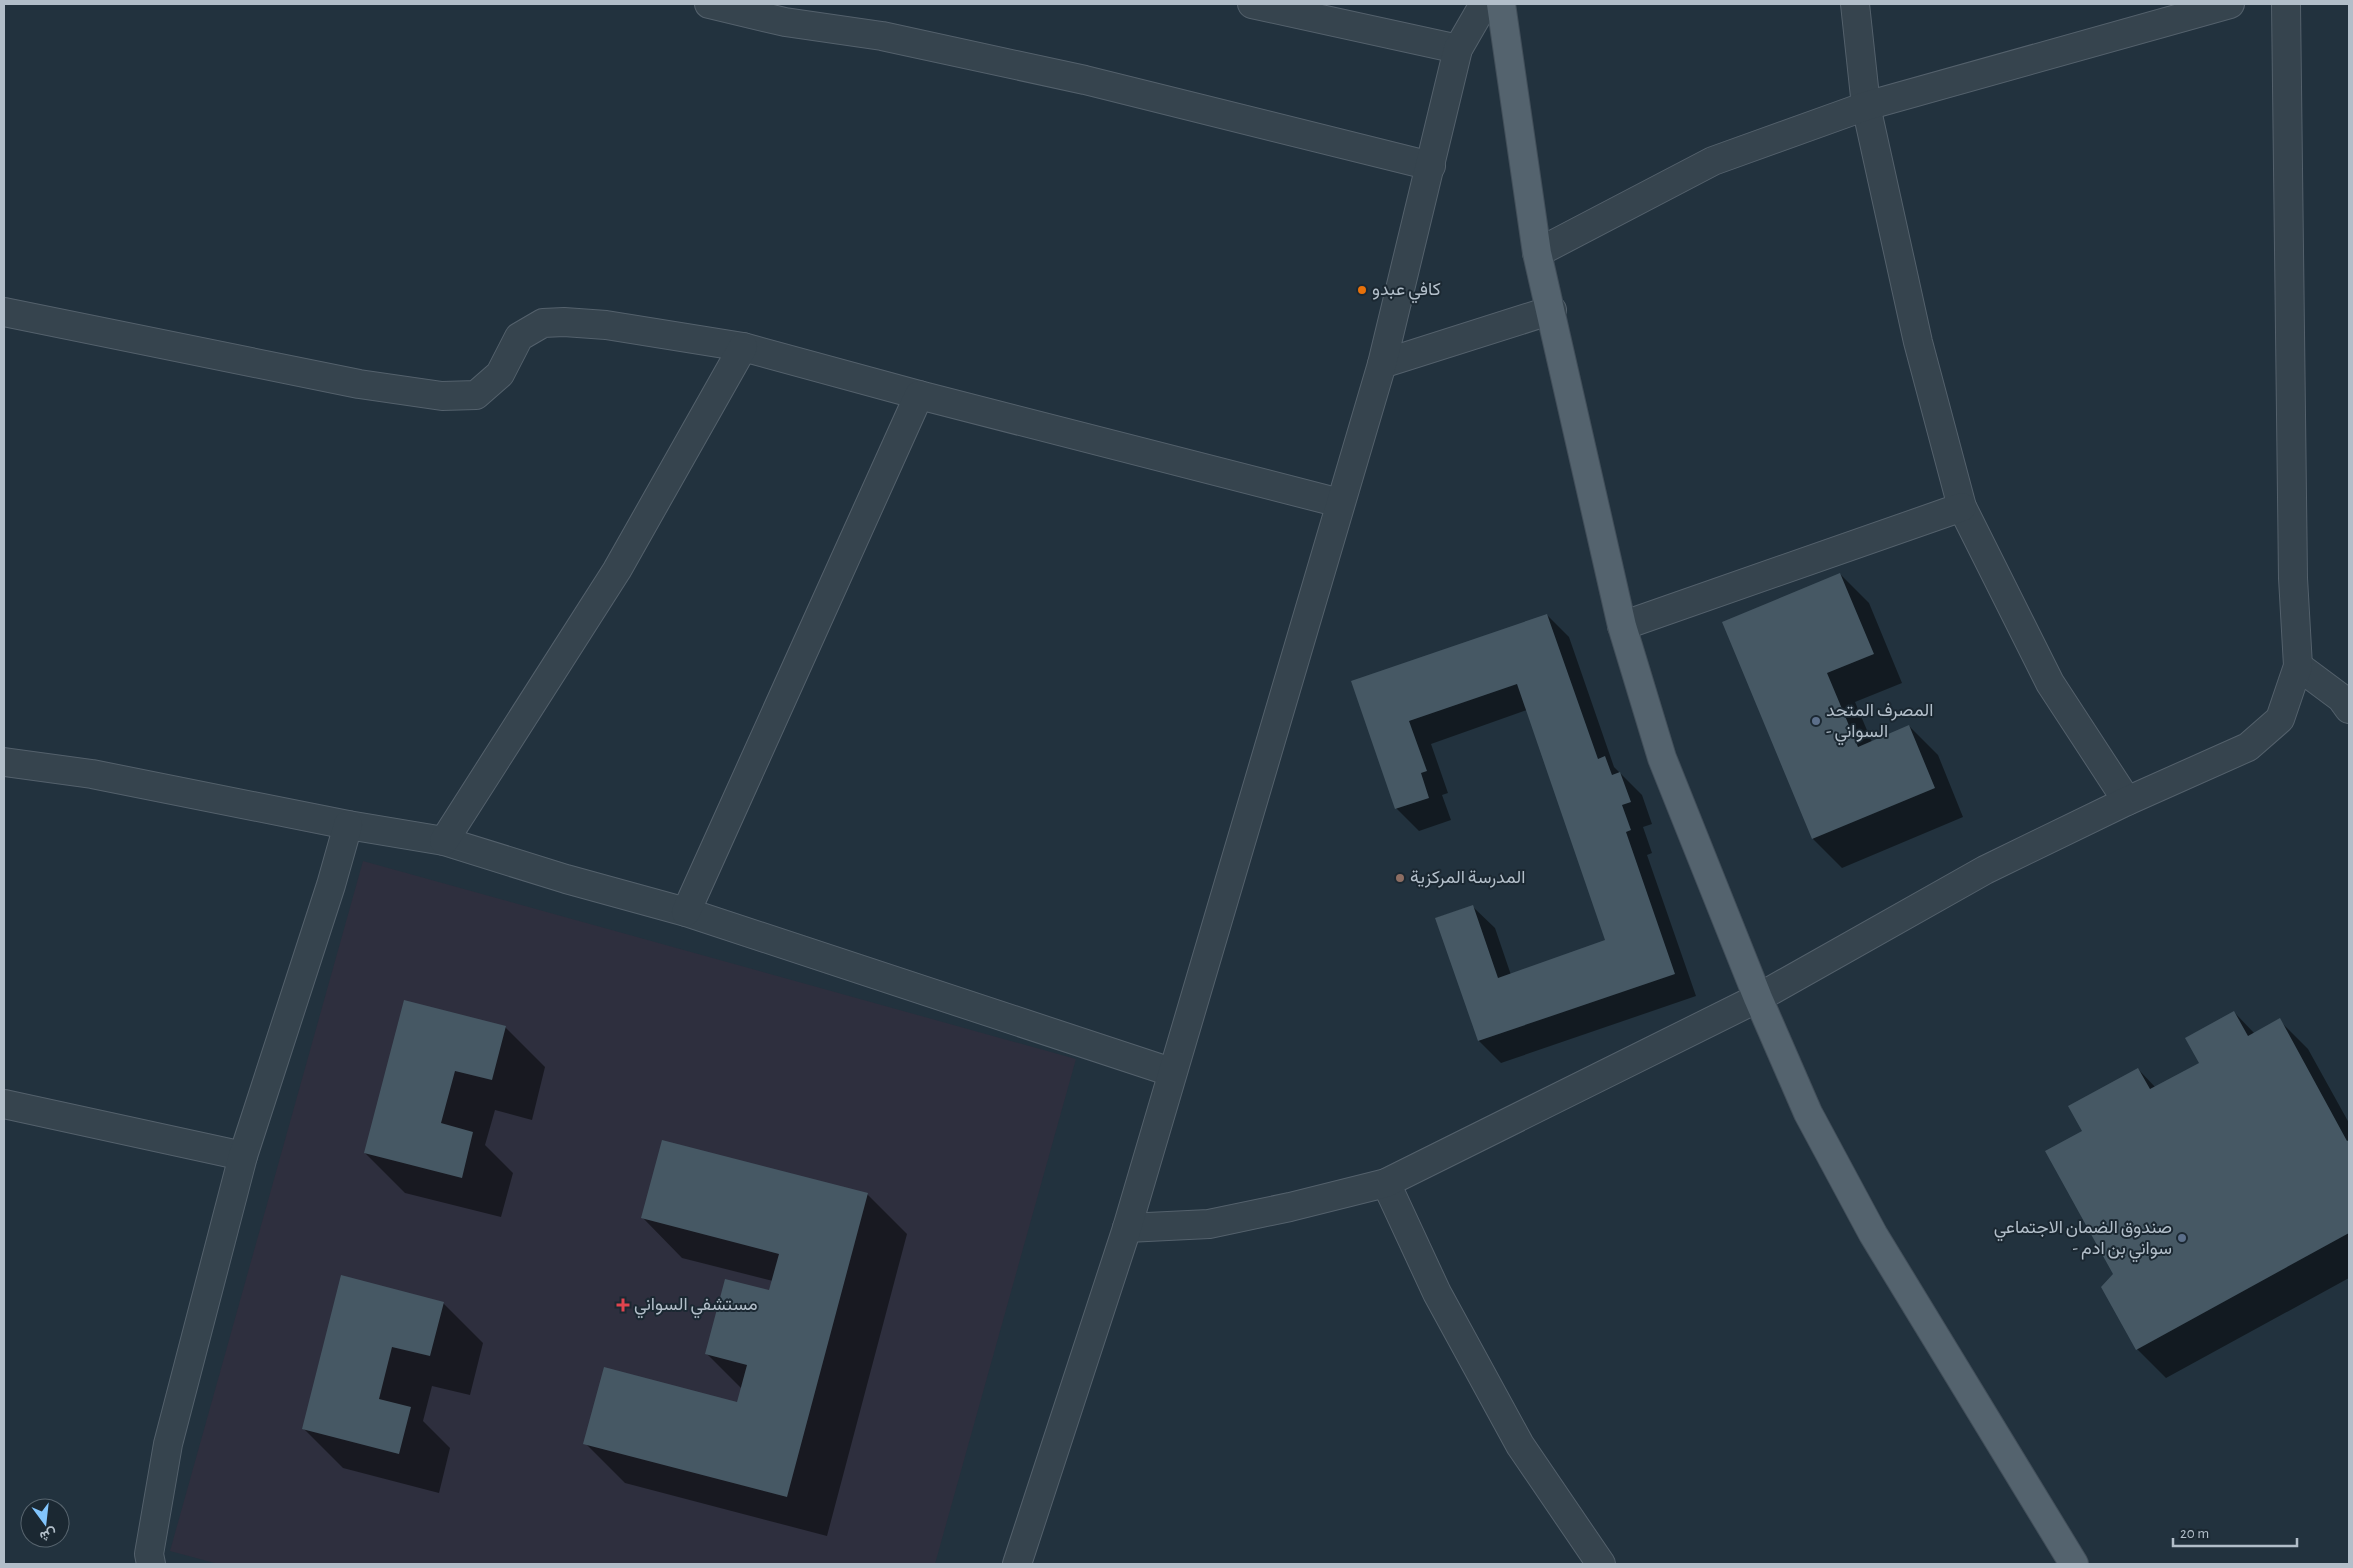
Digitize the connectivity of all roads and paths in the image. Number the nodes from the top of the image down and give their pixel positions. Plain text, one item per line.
1 (709, 4) edge
2 (1252, 4) edge
3 (1484, 4) edge
4 (1501, 4) edge
5 (1855, 4) edge
6 (2230, 4) edge
7 (2286, 4) edge
8 (1458, 49) junction
9 (1866, 106) junction
10 (1431, 166) junction
11 (1537, 253) junction
12 (1552, 310) junction
13 (4, 312) edge
14 (743, 347) junction
15 (1382, 364) junction
16 (918, 395) junction
17 (1340, 503) junction
18 (1962, 507) junction
19 (1622, 626) junction
20 (2298, 666) junction
21 (2349, 710) edge
22 (4, 762) edge
23 (2127, 801) junction
24 (348, 825) junction
25 (444, 841) junction
26 (686, 912) junction
27 (1758, 998) junction
28 (1171, 1072) junction
29 (4, 1104) edge
30 (243, 1156) junction
31 (1386, 1183) junction
32 (1127, 1228) junction
33 (151, 1564) edge
34 (1017, 1564) edge
35 (1601, 1564) edge
36 (2074, 1564) edge

1 - 10 street
2 - 8 street
3 - 8 street
4 - 11 main road
5 - 9 street
6 - 9 street
7 - 20 street
8 - 10 street
9 - 11 street
9 - 18 street
10 - 15 street
11 - 12 main road
12 - 15 street
12 - 19 main road
13 - 14 street
14 - 16 street
14 - 25 street
15 - 17 street
16 - 17 street
16 - 26 street
17 - 28 street
18 - 19 street
18 - 23 street
19 - 27 main road
20 - 21 street
20 - 23 street
22 - 24 street
23 - 27 street
24 - 25 street
24 - 30 street
25 - 26 street
26 - 28 street
27 - 31 street
27 - 36 main road
28 - 32 street
29 - 30 street
30 - 33 street
31 - 32 street
31 - 35 street
32 - 34 street

